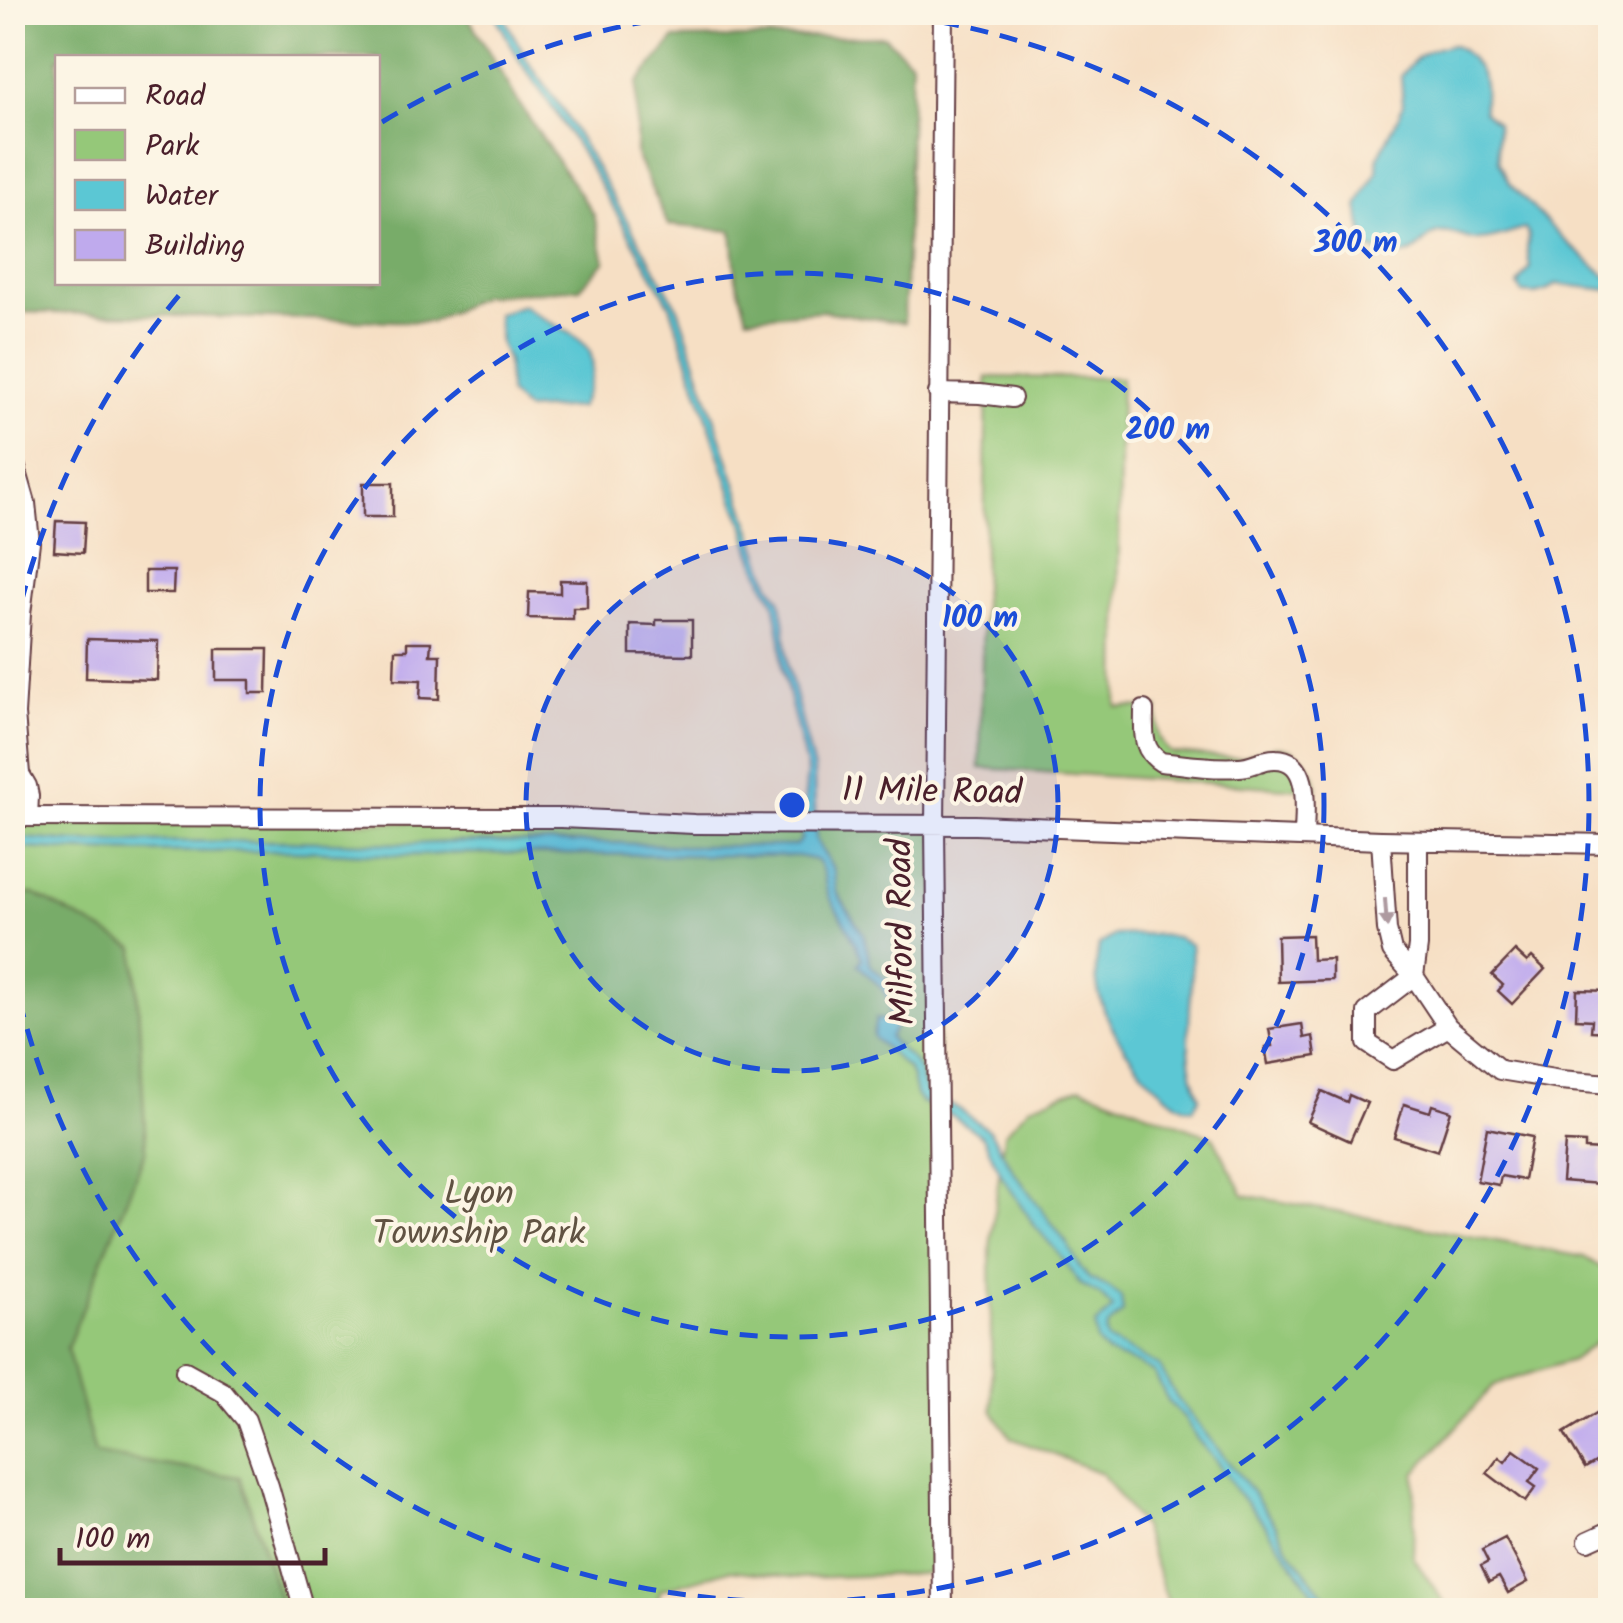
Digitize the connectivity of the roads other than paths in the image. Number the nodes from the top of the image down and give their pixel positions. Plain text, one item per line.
1 (943, 12) edge
2 (938, 393) junction
3 (1012, 398) dead end
4 (12, 454) edge
5 (1144, 710) dead end
6 (20, 817) edge
7 (935, 825) junction
8 (1304, 837) junction
9 (1381, 840) junction
10 (1418, 841) junction
11 (1610, 844) edge
12 (1414, 976) junction
13 (1448, 1027) junction
14 (1610, 1084) edge
15 (184, 1371) dead end
16 (1610, 1531) edge
17 (1588, 1541) dead end
18 (946, 1609) edge
19 (304, 1610) edge

1 - 2 street, Milford Road
2 - 3 street
2 - 7 street, Milford Road
4 - 6 street
5 - 8 street
6 - 7 street, 11 Mile Road
7 - 8 street, 11 Mile Road
7 - 18 street, Milford Road
8 - 9 street, 11 Mile Road
9 - 10 street, 11 Mile Road
9 -> 12 street
10 - 11 street, 11 Mile Road
10 - 12 street
12 - 13 street
12 - 13 street
13 - 14 street
15 - 19 street
16 - 17 street

